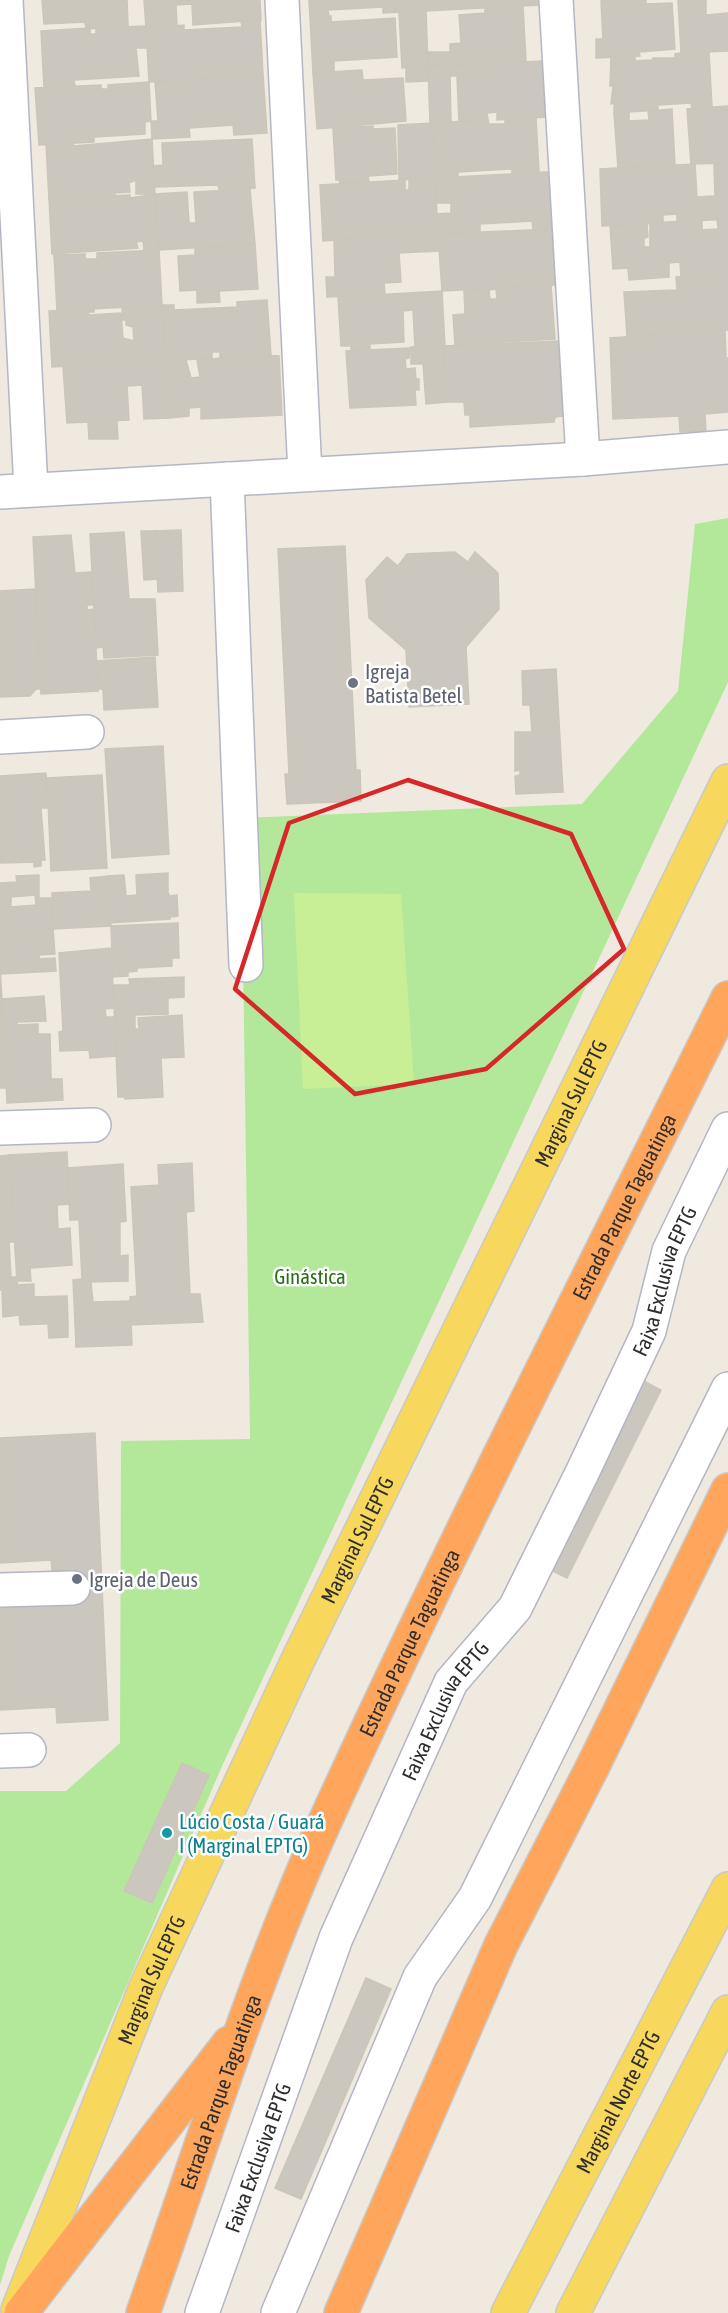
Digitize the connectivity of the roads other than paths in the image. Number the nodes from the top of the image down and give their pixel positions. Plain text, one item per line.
1 (6, 0) edge
2 (282, 0) edge
3 (556, 0) edge
4 (728, 447) edge
5 (583, 459) junction
6 (305, 474) junction
7 (227, 479) junction
8 (15, 491) edge
9 (87, 732) dead end
10 (0, 737) edge
11 (728, 781) edge
12 (246, 965) dead end
13 (728, 998) edge
14 (94, 1125) dead end
15 (0, 1128) edge
16 (728, 1129) edge
17 (728, 1389) edge
18 (728, 1490) edge
19 (73, 1588) dead end
20 (0, 1590) edge
21 (728, 1889) edge
22 (728, 2012) edge
23 (248, 2018) junction
24 (19, 2313) edge
25 (143, 2313) edge
26 (202, 2313) edge
27 (278, 2313) edge
28 (341, 2313) edge
29 (508, 2313) edge
30 (573, 2313) edge

1 - 8 street
2 - 6 street
3 - 5 street
4 - 5 street
5 - 6 street
6 - 7 street
7 - 8 street
7 - 12 street
9 - 10 street
11 - 24 main road, Marginal Sul EPTG
13 - 23 highway, Estrada Parque Taguatinga
14 - 15 street
16 - 26 street, Faixa Exclusiva EPTG
17 - 27 street
18 - 28 highway
19 - 20 street
21 - 29 main road, Marginal Norte EPTG
22 - 30 main road
23 - 24 highway
23 - 25 highway, Estrada Parque Taguatinga

